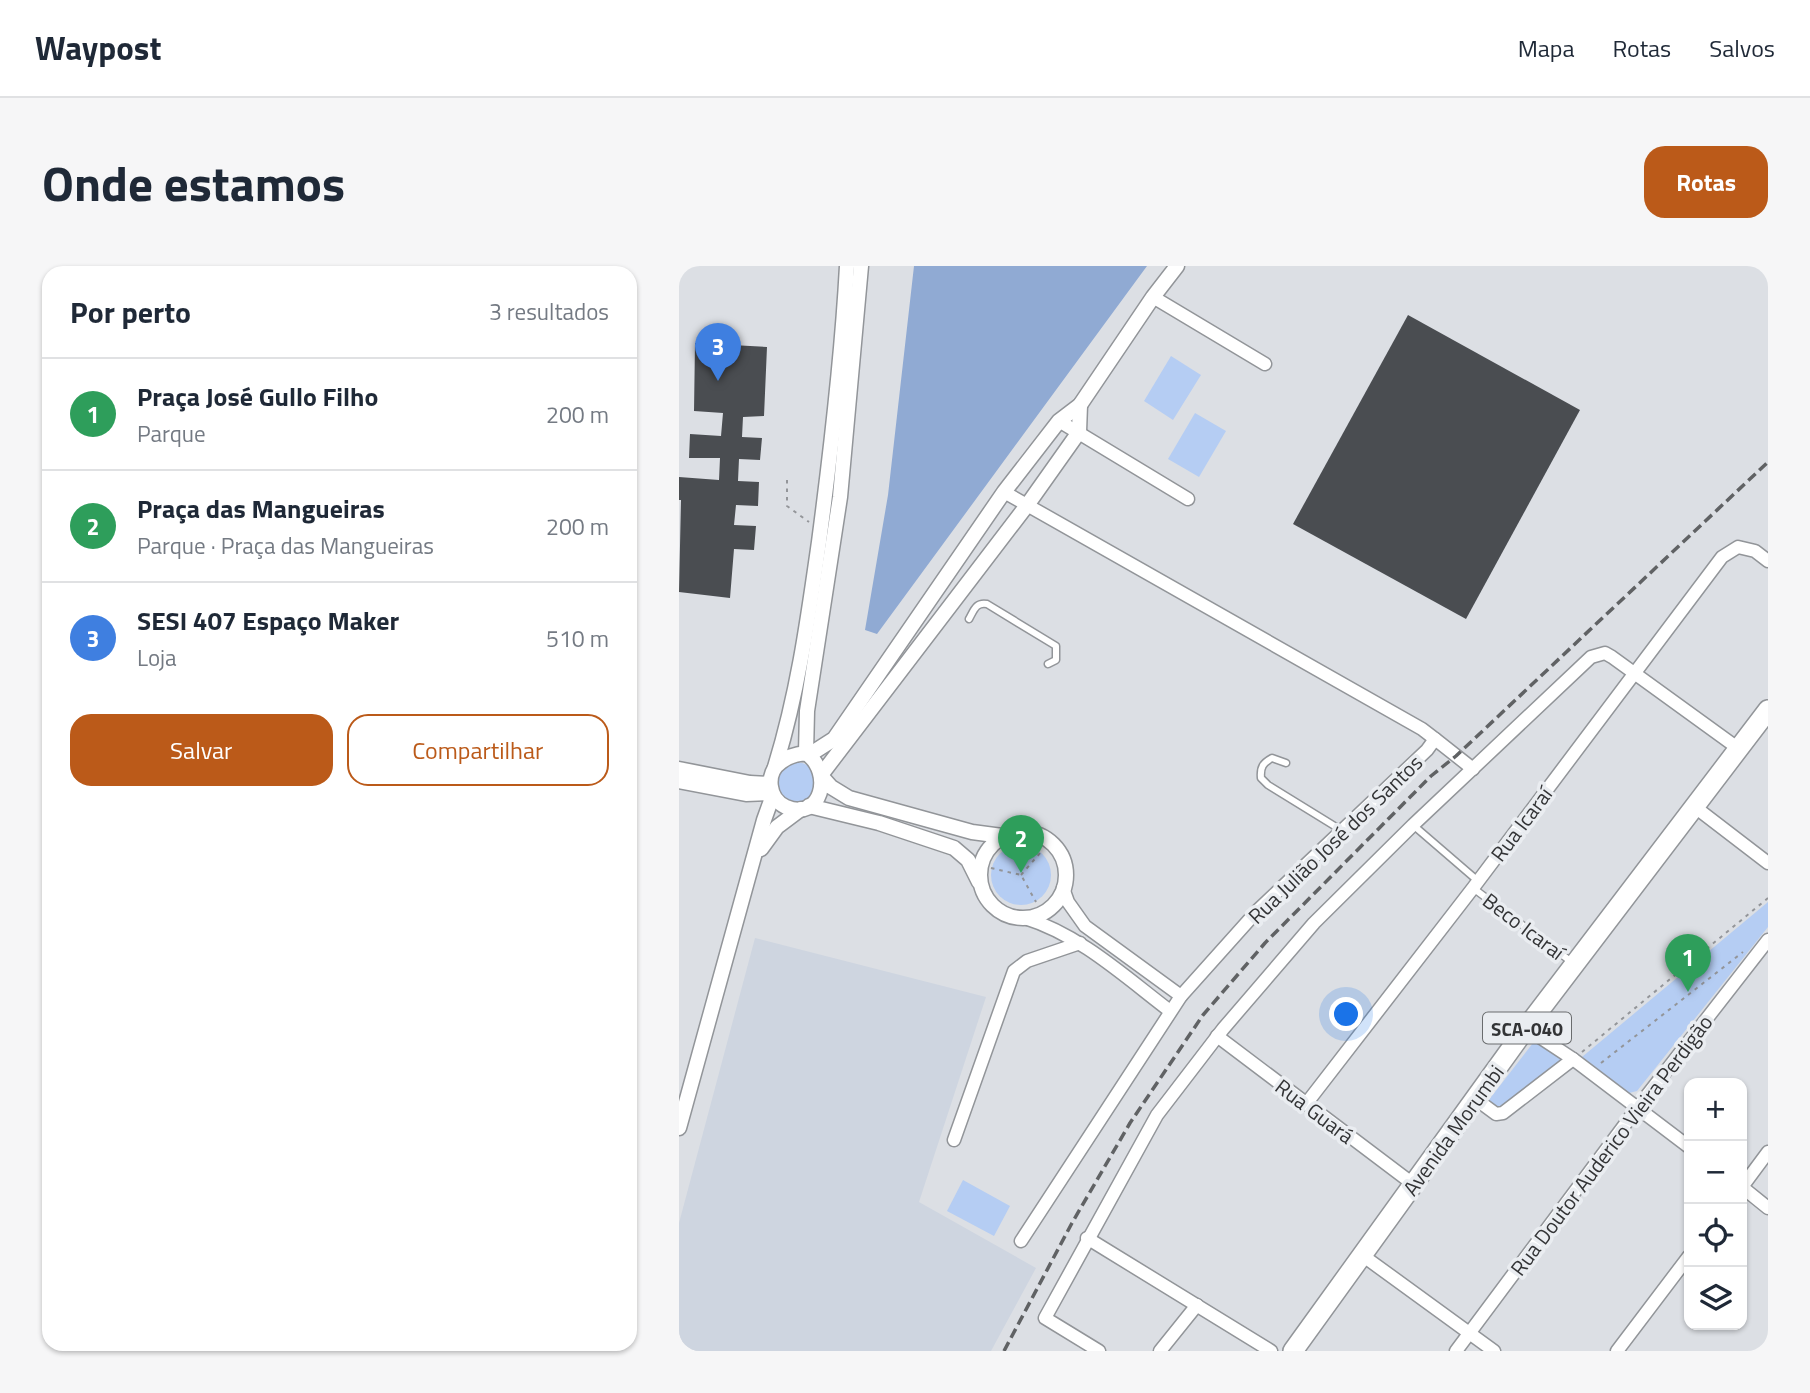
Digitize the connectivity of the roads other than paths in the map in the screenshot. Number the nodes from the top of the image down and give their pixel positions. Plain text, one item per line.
1 (847, 266) edge
2 (861, 266) edge
3 (1177, 266) edge
4 (1153, 297) junction
5 (1265, 364) dead end
6 (1080, 405) junction
7 (1059, 421) junction
8 (1079, 432) junction
9 (1004, 492) junction
10 (1188, 499) dead end
11 (1028, 504) junction
12 (1768, 561) edge
13 (969, 619) dead end
14 (1048, 664) dead end
15 (1636, 674) junction
16 (1768, 710) edge
17 (1435, 739) junction
18 (1739, 750) junction
19 (808, 754) junction
20 (1286, 763) dead end
21 (775, 767) junction
22 (679, 769) edge
23 (1473, 769) junction
24 (822, 776) junction
25 (679, 781) edge
26 (772, 791) junction
27 (805, 807) junction
28 (1695, 807) junction
29 (1413, 825) junction
30 (1341, 830) junction
31 (1002, 836) junction
32 (754, 863) junction
33 (1768, 863) edge
34 (980, 885) junction
35 (1476, 885) junction
36 (1063, 888) junction
37 (1025, 918) junction
38 (1768, 940) edge
39 (1080, 943) junction
40 (1575, 964) junction
41 (1181, 996) junction
42 (1170, 1011) junction
43 (1527, 1028) junction
44 (1217, 1036) junction
45 (1573, 1059) junction
46 (1477, 1100) junction
47 (1305, 1104) junction
48 (1638, 1107) junction
49 (679, 1128) edge
50 (954, 1140) dead end
51 (1684, 1143) edge
52 (1768, 1152) edge
53 (1747, 1180) edge
54 (1413, 1184) junction
55 (1747, 1191) edge
56 (1768, 1208) edge
57 (1087, 1238) junction
58 (1021, 1241) dead end
59 (1362, 1255) junction
60 (1684, 1263) edge
61 (1197, 1305) junction
62 (1469, 1333) junction
63 (1099, 1351) edge
64 (1160, 1351) edge
65 (1271, 1351) edge
66 (1293, 1351) edge
67 (1456, 1351) edge
68 (1494, 1351) edge
69 (1618, 1351) edge

1 - 21 street
2 - 19 street
3 - 4 street
4 - 5 street
4 - 6 street
6 - 7 street
6 - 8 street
7 - 8 street
7 - 9 street
8 - 10 street
8 - 11 street
9 - 11 street, Rua Julião José dos Santos
9 - 19 street
11 - 17 street, Rua Julião José dos Santos
11 - 24 street
12 - 15 street, Rua Icaraí
13 - 14 lane
15 - 18 street
15 - 23 street
15 - 35 street, Rua Icaraí
16 - 18 main road, Avenida Morumbi / SCA-040
17 - 23 street
17 - 30 street, Rua Julião José dos Santos
18 - 28 main road, Avenida Morumbi / SCA-040
19 - 21 street
19 - 24 street
20 - 30 lane
21 - 26 street
22 - 26 street
23 - 29 street
24 - 27 street
24 - 31 street
25 - 26 street
26 - 27 street
26 - 32 street
27 - 32 street
27 - 34 street
28 - 33 street
28 - 40 main road, Avenida Morumbi / SCA-040
29 - 35 lane, Beco Icaraí
29 - 44 street
30 - 41 street, Rua Julião José dos Santos
31 - 34 street
31 - 36 street
32 - 49 street
34 - 37 street
35 - 40 lane, Beco Icaraí
35 - 47 street, Rua Icaraí
36 - 37 street
36 - 41 street
37 - 39 street
38 - 48 street, Rua Doutor Auderico Vieira Perdigão
39 - 42 street
39 - 50 street
40 - 43 main road, Avenida Morumbi / SCA-040
41 - 42 street, Rua Julião José dos Santos
42 - 58 street, Rua Julião José dos Santos
43 - 45 street
43 - 46 main road, Avenida Morumbi / SCA-040
44 - 47 street, Rua Guará
44 - 57 street
45 - 46 street
45 - 48 street
46 - 54 main road, Avenida Morumbi / SCA-040
47 - 54 street, Rua Guará
48 - 51 street
48 - 62 street, Rua Doutor Auderico Vieira Perdigão
52 - 53 street
54 - 59 main road, Avenida Morumbi / SCA-040
55 - 56 street
57 - 61 street
57 - 63 street
59 - 62 street
59 - 66 main road, Avenida Morumbi / SCA-040
60 - 69 street
61 - 64 street
61 - 65 street
62 - 67 street, Rua Doutor Auderico Vieira Perdigão
62 - 68 street

